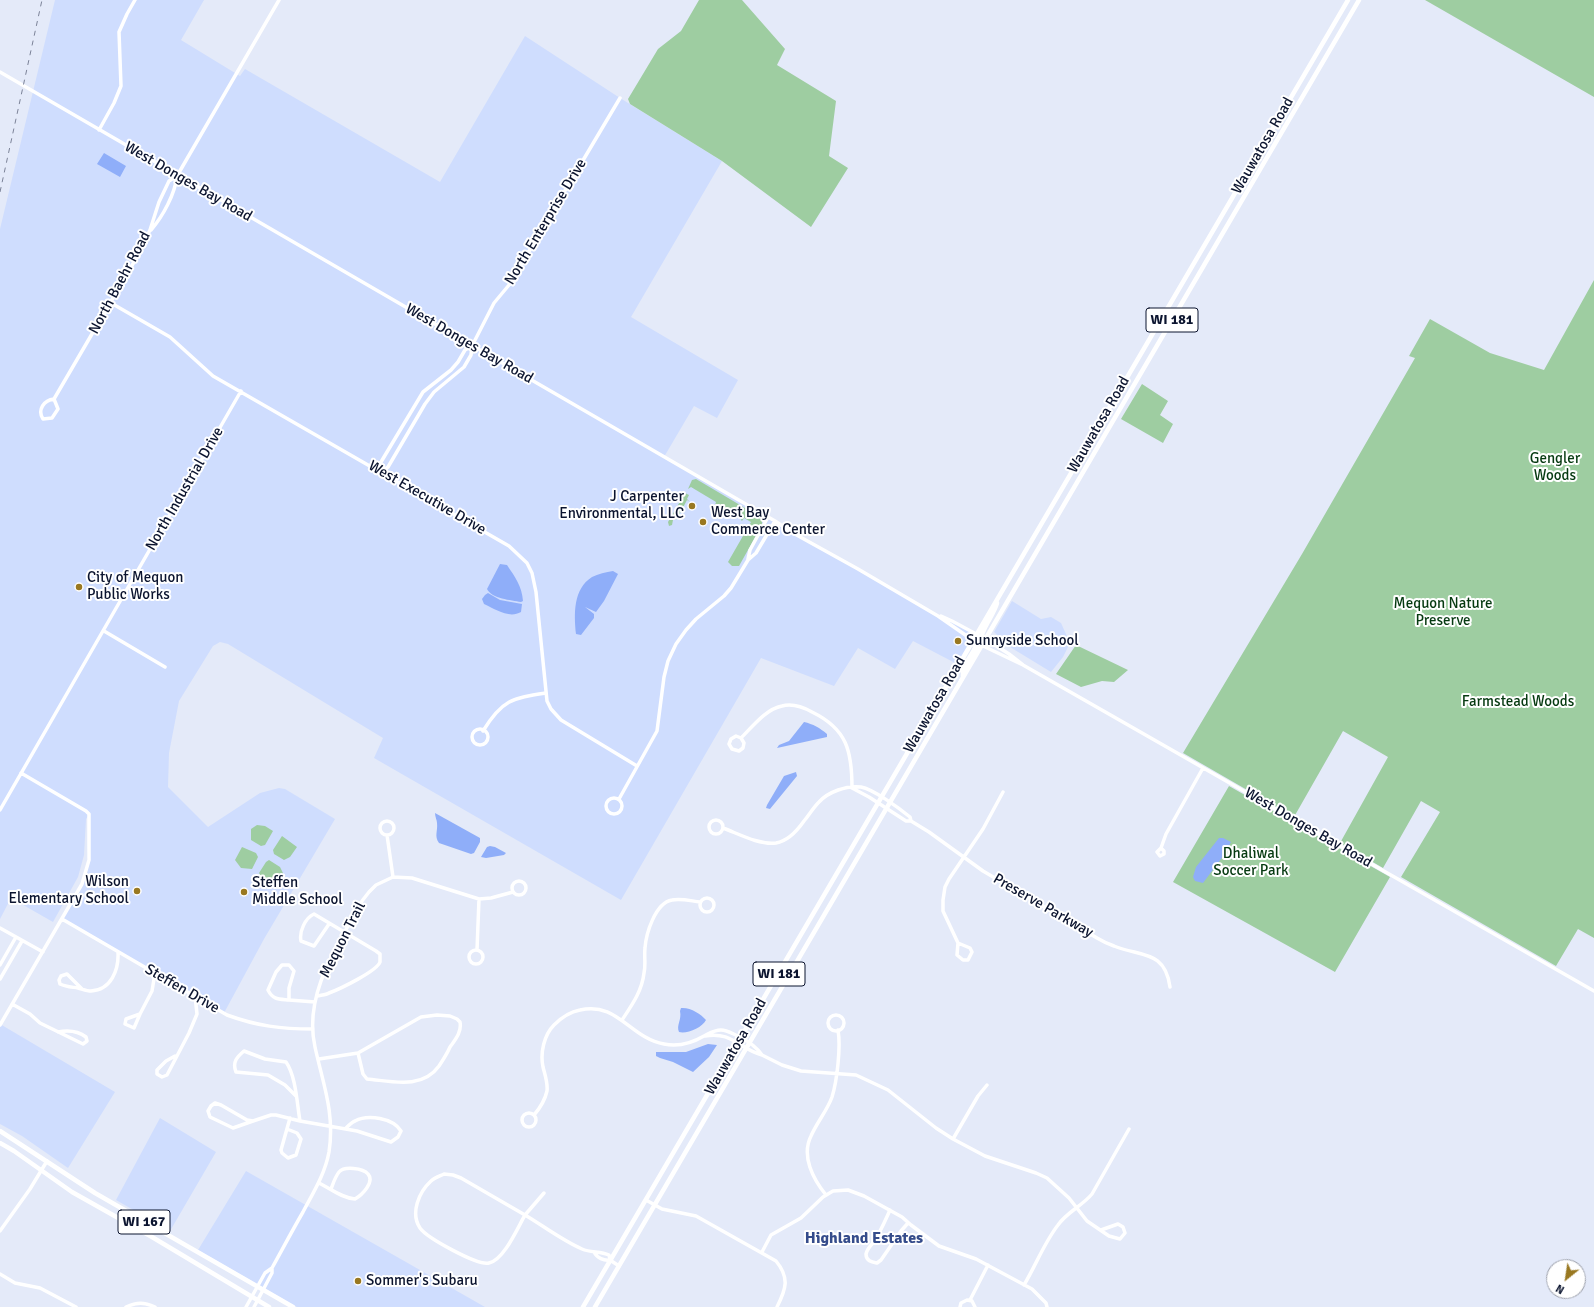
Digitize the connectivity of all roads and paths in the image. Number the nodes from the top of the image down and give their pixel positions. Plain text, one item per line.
1 (135, 0) edge
2 (279, 0) edge
3 (1348, 0) edge
4 (1359, 0) edge
5 (0, 72) edge
6 (620, 98) dead end
7 (99, 130) junction
8 (177, 176) junction
9 (156, 210) junction
10 (162, 212) junction
11 (150, 230) junction
12 (111, 303) junction
13 (472, 346) junction
14 (241, 392) junction
15 (54, 399) junction
16 (381, 472) junction
17 (768, 517) junction
18 (775, 521) junction
19 (748, 560) junction
20 (938, 616) junction
21 (104, 631) junction
22 (981, 637) junction
23 (978, 643) junction
24 (1023, 665) junction
25 (165, 667) dead end
26 (546, 693) junction
27 (483, 731) junction
28 (741, 738) junction
29 (638, 766) junction
30 (1203, 768) junction
31 (21, 773) junction
32 (852, 788) junction
33 (1003, 792) dead end
34 (881, 797) junction
35 (618, 799) junction
36 (878, 803) junction
37 (890, 803) junction
38 (886, 809) junction
39 (0, 810) edge
40 (911, 821) junction
41 (723, 828) junction
42 (387, 835) junction
43 (1161, 848) dead end
44 (963, 858) junction
45 (393, 877) junction
46 (512, 892) junction
47 (480, 899) junction
48 (700, 902) junction
49 (62, 919) junction
50 (329, 924) junction
51 (0, 928) edge
52 (345, 932) junction
53 (16, 937) junction
54 (22, 940) junction
55 (958, 943) junction
56 (477, 950) dead end
57 (43, 952) junction
58 (118, 952) junction
59 (0, 965) edge
60 (155, 973) junction
61 (0, 979) edge
62 (1170, 987) dead end
63 (82, 989) junction
64 (1594, 991) edge
65 (195, 996) junction
66 (317, 996) junction
67 (289, 1000) junction
68 (315, 1002) junction
69 (12, 1004) junction
70 (140, 1014) junction
71 (622, 1020) junction
72 (0, 1025) edge
73 (313, 1029) junction
74 (838, 1030) junction
75 (58, 1032) junction
76 (705, 1036) junction
77 (742, 1038) junction
78 (738, 1043) junction
79 (750, 1043) junction
80 (747, 1048) junction
81 (358, 1053) junction
82 (762, 1055) junction
83 (176, 1056) junction
84 (318, 1059) junction
85 (836, 1073) junction
86 (987, 1085) dead end
87 (296, 1096) junction
88 (534, 1115) junction
89 (290, 1118) junction
90 (253, 1120) junction
91 (300, 1121) junction
92 (331, 1127) junction
93 (287, 1129) junction
94 (345, 1129) junction
95 (1129, 1129) dead end
96 (0, 1131) edge
97 (953, 1139) junction
98 (0, 1143) edge
99 (47, 1161) junction
100 (42, 1170) junction
101 (319, 1183) junction
102 (331, 1189) junction
103 (544, 1193) dead end
104 (826, 1195) junction
105 (646, 1200) junction
106 (655, 1205) junction
107 (121, 1208) junction
108 (1076, 1208) junction
109 (890, 1210) junction
110 (525, 1215) junction
111 (116, 1217) junction
112 (908, 1223) junction
113 (1101, 1230) junction
114 (0, 1231) edge
115 (762, 1252) junction
116 (205, 1257) junction
117 (610, 1260) junction
118 (988, 1265) junction
119 (619, 1266) junction
120 (200, 1267) junction
121 (272, 1268) junction
122 (0, 1274) edge
123 (1024, 1285) junction
124 (258, 1286) junction
125 (264, 1290) junction
126 (252, 1297) junction
127 (257, 1300) junction
128 (970, 1300) junction
129 (76, 1307) edge
130 (126, 1307) edge
131 (155, 1307) edge
132 (246, 1307) edge
133 (254, 1307) edge
134 (269, 1307) edge
135 (293, 1307) edge
136 (583, 1307) edge
137 (596, 1307) edge
138 (777, 1307) edge
139 (960, 1307) edge
140 (974, 1307) edge
141 (1047, 1307) edge

1 - 7 street
2 - 8 street, North Baehr Road
3 - 22 main road, Wauwatosa Road / WI 181
4 - 22 main road, Wauwatosa Road / WI 181
5 - 7 street, West Donges Bay Road
6 - 13 street, North Enterprise Drive
7 - 8 street, West Donges Bay Road
8 - 9 street, North Baehr Road
8 - 10 street
8 - 13 street, West Donges Bay Road
9 - 10 street
9 - 11 street, North Baehr Road
10 - 11 street
11 - 12 street, North Baehr Road
12 - 14 street, West Executive Drive
12 - 15 street, North Baehr Road
13 - 16 street, North Enterprise Drive
13 - 16 street, North Enterprise Drive
13 - 17 street, West Donges Bay Road
14 - 16 street, West Executive Drive
14 - 21 street, North Industrial Drive
15 - 15 street, North Baehr Road
16 - 26 street, West Executive Drive
17 - 18 street, West Donges Bay Road
17 - 19 street
18 - 19 street
18 - 20 street, West Donges Bay Road
19 - 29 street
20 - 22 street, West Donges Bay Road
20 - 23 street, West Donges Bay Road
21 - 25 street
21 - 31 street, North Industrial Drive
22 - 23 main road
22 - 23 main road, Wauwatosa Road / WI 181
22 - 24 street, West Donges Bay Road
23 - 24 street, West Donges Bay Road
23 - 34 main road, Wauwatosa Road / WI 181
23 - 37 main road, Wauwatosa Road / WI 181
24 - 30 street, West Donges Bay Road
26 - 27 street
26 - 29 street, West Executive Drive
27 - 27 street
28 - 28 street
28 - 32 street
29 - 35 street
30 - 43 street
30 - 64 street, West Donges Bay Road
31 - 39 street, North Industrial Drive
31 - 49 street
32 - 34 street, Preserve Parkway
32 - 36 street, Preserve Parkway
32 - 41 street
33 - 44 street
34 - 36 main road, Wauwatosa Road / WI 181
34 - 37 street, Preserve Parkway
35 - 35 street
36 - 38 street, Preserve Parkway
36 - 77 main road, Wauwatosa Road / WI 181
37 - 38 main road, Wauwatosa Road / WI 181
37 - 40 street, Preserve Parkway
38 - 40 street, Preserve Parkway
38 - 79 main road, Wauwatosa Road / WI 181
40 - 44 street, Preserve Parkway
41 - 41 street
42 - 42 street
42 - 45 street
44 - 55 street
44 - 62 street, Preserve Parkway
45 - 47 street, Mequon Trail
45 - 52 street, Mequon Trail
46 - 46 street, Mequon Trail
46 - 47 street, Mequon Trail
47 - 56 street
48 - 48 street
48 - 71 street
49 - 57 street
49 - 58 street, Steffen Drive
50 - 50 street
50 - 52 street
51 - 53 street
52 - 66 street, Mequon Trail
52 - 66 street
53 - 54 street
53 - 59 street
54 - 57 street
54 - 61 street
55 - 55 street
57 - 69 street
58 - 60 street, Steffen Drive
58 - 63 street
60 - 65 street, Steffen Drive
60 - 70 street
63 - 63 street
65 - 73 street, Steffen Drive
65 - 83 street
66 - 68 street, Mequon Trail
67 - 67 street
67 - 68 street
68 - 73 street, Mequon Trail
69 - 72 street
69 - 75 street
70 - 70 street
71 - 76 street
71 - 88 street
73 - 84 street, Mequon Trail
74 - 74 street
74 - 85 street
75 - 75 street
76 - 77 street
76 - 78 street
77 - 78 main road, Wauwatosa Road / WI 181
77 - 79 street
78 - 80 street
78 - 105 main road, Wauwatosa Road / WI 181
79 - 80 main road, Wauwatosa Road / WI 181
79 - 82 street
80 - 82 street
80 - 106 main road, Wauwatosa Road / WI 181
81 - 81 street
81 - 84 street
82 - 85 street
83 - 83 street
84 - 92 street, Mequon Trail
85 - 97 street
85 - 104 street
86 - 97 street
87 - 87 street
87 - 91 street
88 - 88 street
89 - 90 street
89 - 91 street
89 - 93 street
90 - 90 street
91 - 92 street
92 - 94 street
92 - 101 street, Mequon Trail
93 - 93 street
94 - 94 street
95 - 108 street
96 - 99 main road, WI 167
97 - 108 street
98 - 100 main road, WI 167
99 - 100 street
99 - 107 main road, WI 167
100 - 111 main road, WI 167
100 - 114 street
101 - 102 street
101 - 121 street, Mequon Trail
102 - 102 street
103 - 110 street
104 - 109 street
104 - 115 street
105 - 106 street
105 - 117 main road, Wauwatosa Road / WI 181
106 - 115 street
106 - 119 main road, Wauwatosa Road / WI 181
107 - 111 main road
107 - 116 main road, WI 167
108 - 113 street
108 - 123 street
109 - 112 street
109 - 112 street
110 - 110 street
110 - 117 street
111 - 120 main road, WI 167
112 - 118 street
113 - 113 street
115 - 138 street
116 - 120 main road
116 - 124 main road, WI 167
117 - 119 street
117 - 136 main road, Wauwatosa Road / WI 181
118 - 123 street
118 - 128 street
119 - 137 main road, Wauwatosa Road / WI 181
120 - 126 main road, WI 167
121 - 124 street, Mequon Trail
121 - 125 street, Mequon Trail
122 - 129 street
123 - 141 street
124 - 125 main road, WI 167
124 - 126 street, Mequon Trail
125 - 127 street, Mequon Trail
125 - 135 main road, WI 167
126 - 127 main road, WI 167
126 - 132 street, Mequon Trail
127 - 133 street, Mequon Trail
127 - 134 main road, WI 167
128 - 139 street
128 - 140 street
130 - 131 street

